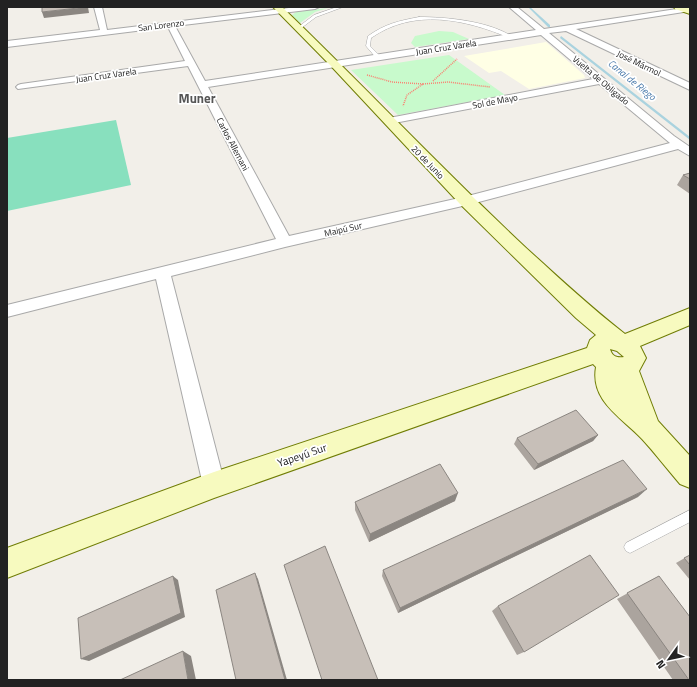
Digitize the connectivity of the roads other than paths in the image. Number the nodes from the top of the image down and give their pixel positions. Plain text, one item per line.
1 (98, 7) edge
2 (315, 7) edge
3 (341, 7) edge
4 (513, 8) edge
5 (279, 9) edge
6 (686, 9) edge
7 (170, 24) junction
8 (299, 28) junction
9 (567, 28) junction
10 (104, 32) junction
11 (543, 32) junction
12 (511, 37) junction
13 (7, 44) edge
14 (379, 58) junction
15 (190, 62) junction
16 (335, 64) junction
17 (602, 80) junction
18 (201, 85) junction
19 (21, 87) dead end
20 (690, 87) edge
21 (389, 121) junction
22 (678, 145) junction
23 (690, 152) edge
24 (466, 201) junction
25 (285, 242) junction
26 (162, 272) junction
27 (7, 311) edge
28 (690, 316) edge
29 (612, 353) junction
30 (690, 475) edge
31 (214, 485) junction
32 (690, 516) edge
33 (630, 547) dead end
34 (7, 563) edge

1 - 10 street
2 - 5 street, San Lorenzo
3 - 8 lane
4 - 11 street, Vuelta de Obligado
5 - 7 street, San Lorenzo
5 - 8 street, 20 de Junio
6 - 9 street, Juan Cruz Varela
7 - 10 street, San Lorenzo
7 - 15 street, Carlos Allemani
8 - 16 street, 20 de Junio
9 - 11 street, Juan Cruz Varela
9 - 20 street, José Mármol
10 - 13 street, San Lorenzo
11 - 12 street, Juan Cruz Varela
11 - 17 street, Vuelta de Obligado
12 - 14 street, Juan Cruz Varela
12 - 14 lane
14 - 16 street, Juan Cruz Varela
15 - 18 street, Carlos Allemani
15 - 19 street, Juan Cruz Varela
16 - 18 street, Juan Cruz Varela
16 - 21 street, 20 de Junio
17 - 21 street, Sol de Mayo
17 - 22 street, Vuelta de Obligado
18 - 25 street, Carlos Allemani
21 - 24 street, 20 de Junio
22 - 23 street, Vuelta de Obligado
22 - 24 street, Maipú Sur
24 - 25 street, Maipú Sur
24 - 29 street, 20 de Junio
25 - 26 street, Maipú Sur
26 - 27 street, Maipú Sur
26 - 31 street
28 - 29 street, Yapeyú Sur
29 - 30 street, 20 de Junio
29 - 31 street, Yapeyú Sur
31 - 34 street, Yapeyú Sur
32 - 33 lane

